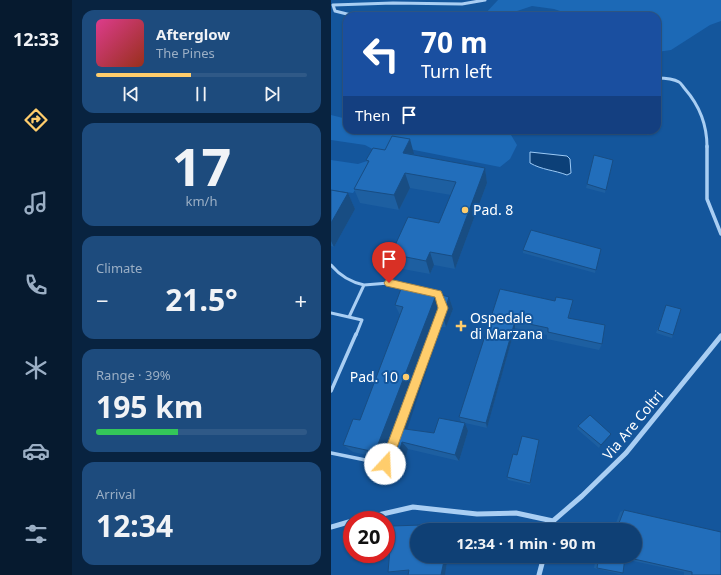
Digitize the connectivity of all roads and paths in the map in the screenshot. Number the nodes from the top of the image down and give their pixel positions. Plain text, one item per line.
1 (485, 0) edge
2 (343, 13) edge
3 (661, 78) edge
4 (721, 234) edge
5 (331, 265) edge
6 (364, 285) junction
7 (443, 308) edge
8 (331, 313) edge
9 (349, 317) junction
10 (721, 336) edge
11 (331, 391) edge
12 (391, 449) edge
13 (331, 453) edge
14 (395, 511) edge
15 (553, 521) joint
16 (343, 524) edge
17 (331, 527) edge
18 (542, 563) edge
19 (539, 575) edge

1 - 2 street
3 - 4 street
5 - 6 lane
6 - 7 lane
6 - 9 lane
8 - 9 lane
9 - 11 lane
10 - 15 street, Via Are Coltri
12 - 13 lane
14 - 15 street
16 - 17 street
18 - 19 street

